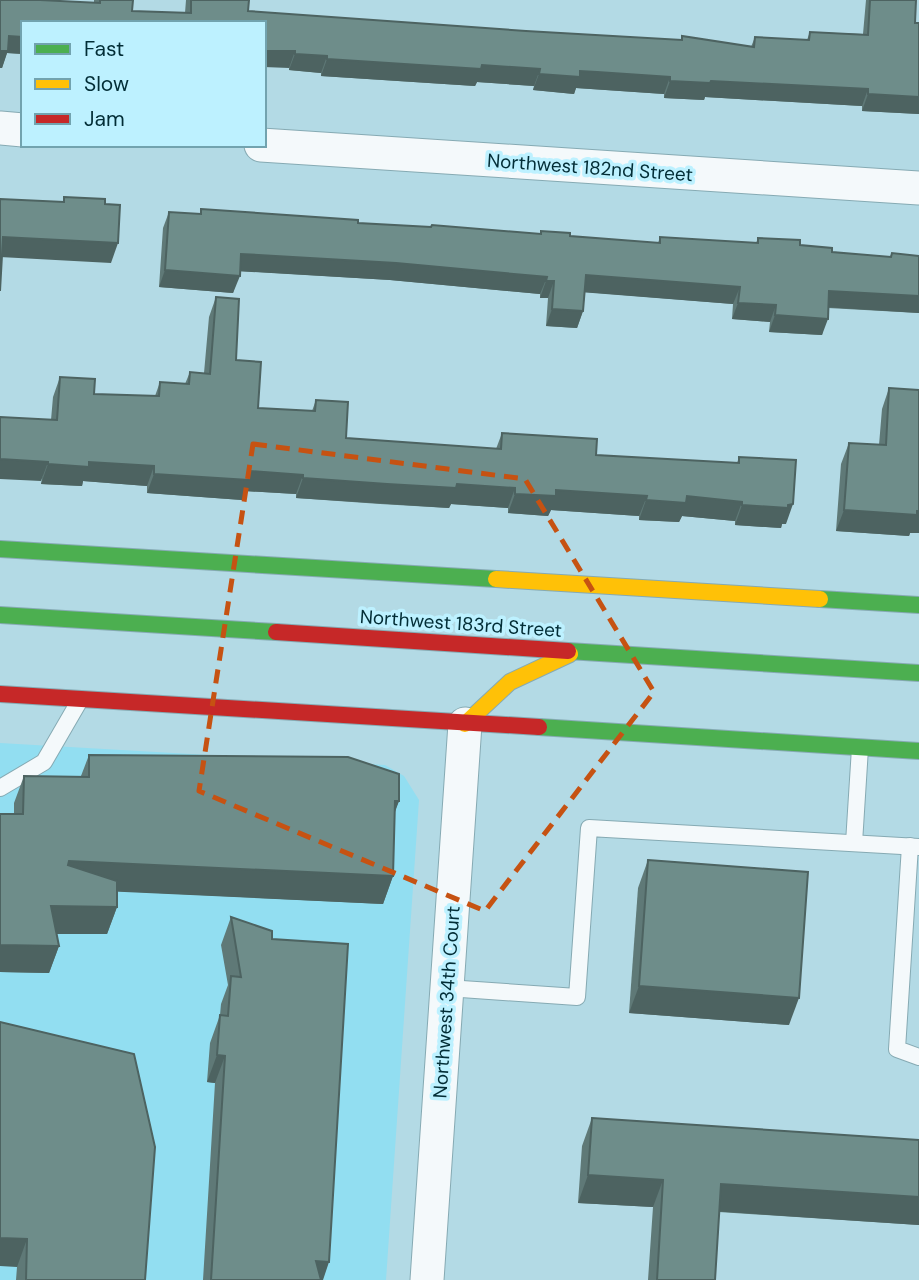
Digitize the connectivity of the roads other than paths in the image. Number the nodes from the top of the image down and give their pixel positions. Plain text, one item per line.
1 (0, 128) edge
2 (21, 130) edge
3 (266, 145) edge
4 (919, 188) edge
5 (0, 549) edge
6 (919, 605) edge
7 (0, 615) edge
8 (575, 652) junction
9 (919, 673) edge
10 (0, 694) edge
11 (80, 699) junction
12 (466, 724) junction
13 (860, 748) junction
14 (919, 751) edge
15 (0, 788) edge
16 (854, 843) junction
17 (915, 846) edge
18 (447, 988) junction
19 (919, 1057) edge
20 (426, 1280) edge

1 - 2 street
3 - 4 street, Northwest 182nd Street
5 - 6 main road
7 - 8 main road, Northwest 183rd Street
8 - 9 main road, Northwest 183rd Street
8 - 12 main road
10 - 11 main road
11 - 12 main road
11 - 15 lane
12 - 13 main road
12 - 18 street, Northwest 34th Court
13 - 14 main road
13 - 16 lane
16 - 17 lane
16 - 18 lane
17 - 19 lane
18 - 20 street, Northwest 34th Court

